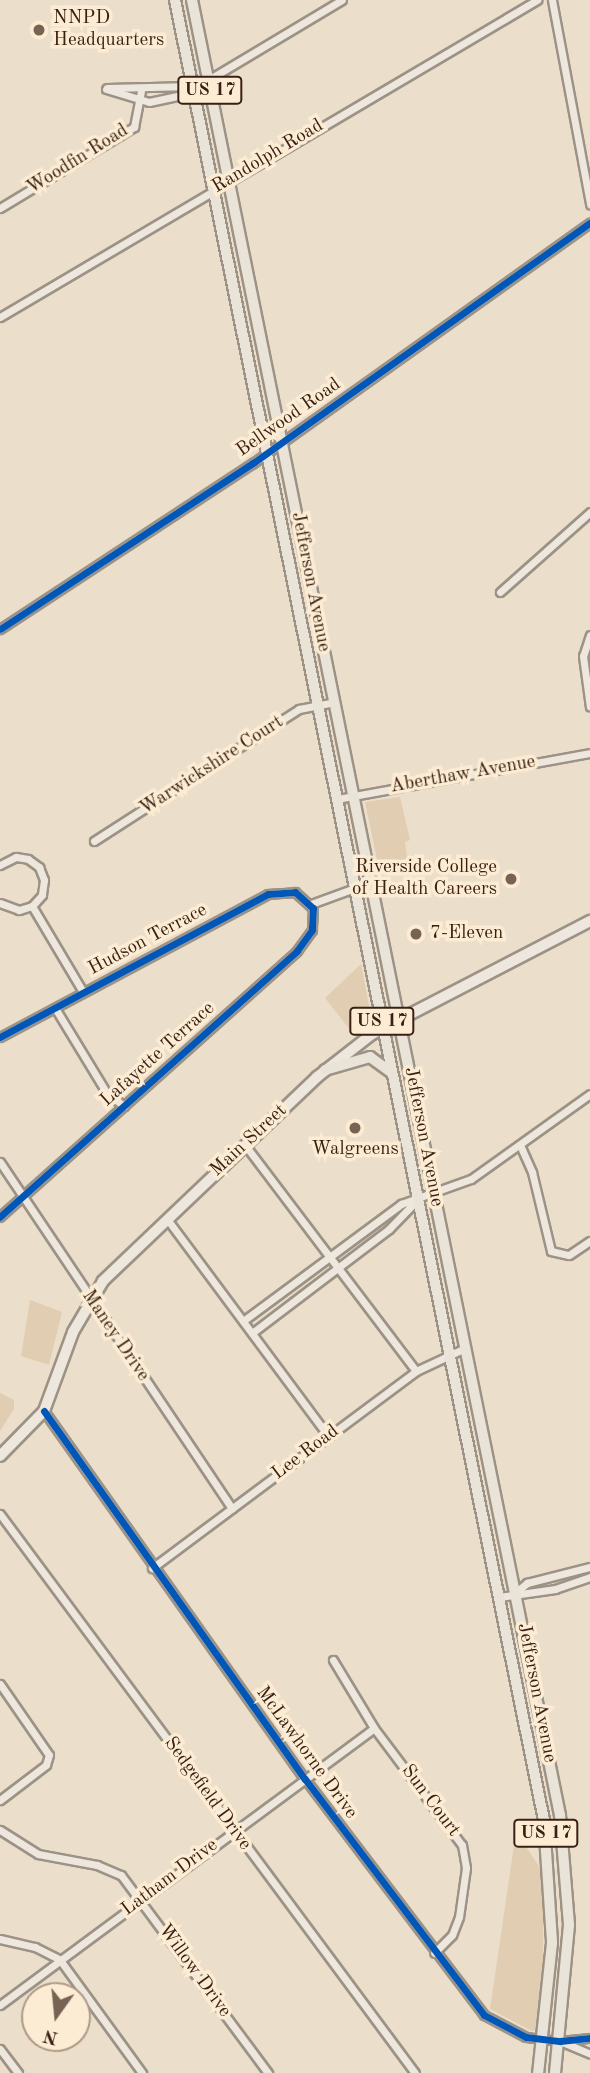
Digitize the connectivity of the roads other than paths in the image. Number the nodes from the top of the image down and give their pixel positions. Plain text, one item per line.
1 (175, 0) edge
2 (192, 0) edge
3 (342, 0) edge
4 (537, 0) edge
5 (552, 0) edge
6 (208, 79) junction
7 (193, 86) junction
8 (141, 90) junction
9 (140, 101) junction
10 (229, 180) junction
11 (213, 189) junction
12 (590, 204) edge
13 (0, 208) edge
14 (590, 223) edge
15 (0, 317) edge
16 (282, 442) junction
17 (267, 453) junction
18 (590, 512) edge
19 (500, 592) dead end
20 (0, 629) edge
21 (590, 635) edge
22 (334, 702) junction
23 (318, 704) junction
24 (590, 707) edge
25 (590, 753) edge
26 (353, 795) junction
27 (337, 799) junction
28 (93, 841) dead end
29 (0, 865) edge
30 (371, 882) junction
31 (354, 886) junction
32 (0, 903) edge
33 (311, 904) junction
34 (32, 906) junction
35 (590, 921) edge
36 (83, 992) junction
37 (55, 1008) junction
38 (399, 1020) junction
39 (383, 1028) junction
40 (0, 1037) edge
41 (325, 1070) junction
42 (392, 1073) junction
43 (590, 1094) edge
44 (124, 1106) junction
45 (245, 1145) junction
46 (520, 1145) junction
47 (0, 1162) edge
48 (434, 1194) junction
49 (23, 1196) junction
50 (418, 1199) junction
51 (0, 1217) edge
52 (167, 1219) junction
53 (360, 1234) junction
54 (590, 1241) edge
55 (368, 1246) junction
56 (328, 1257) junction
57 (338, 1269) junction
58 (90, 1299) junction
59 (243, 1321) junction
60 (252, 1333) junction
61 (465, 1348) junction
62 (449, 1354) junction
63 (416, 1371) junction
64 (44, 1411) junction
65 (328, 1436) junction
66 (0, 1456) edge
67 (232, 1508) junction
68 (0, 1514) edge
69 (590, 1567) edge
70 (152, 1568) junction
71 (590, 1577) edge
72 (515, 1593) junction
73 (499, 1597) junction
74 (333, 1660) dead end
75 (0, 1684) edge
76 (374, 1728) junction
77 (305, 1779) junction
78 (0, 1800) edge
79 (0, 1830) edge
80 (234, 1831) junction
81 (142, 1899) junction
82 (0, 1939) edge
83 (434, 1953) junction
84 (60, 1960) junction
85 (0, 2005) edge
86 (590, 2038) edge
87 (543, 2041) junction
88 (560, 2041) junction
89 (0, 2049) edge
90 (590, 2054) edge
91 (18, 2073) edge
92 (142, 2073) edge
93 (268, 2073) edge
94 (415, 2073) edge
95 (538, 2073) edge
96 (555, 2073) edge

1 - 7 main road, Jefferson Avenue / US 17
2 - 6 main road, Jefferson Avenue / US 17
3 - 6 street, Woodfin Road
4 - 10 street, Randolph Road
5 - 12 street
6 - 7 street, Woodfin Road
6 - 10 main road, Jefferson Avenue / US 17
7 - 8 street, Woodfin Road
7 - 9 street, Woodfin Road
7 - 11 main road, Jefferson Avenue / US 17
8 - 9 street, Woodfin Road
8 - 9 street, Woodfin Road
9 - 13 street, Woodfin Road
10 - 11 street, Randolph Road
10 - 16 main road, Jefferson Avenue / US 17
11 - 15 street, Randolph Road
11 - 17 main road, Jefferson Avenue / US 17
14 - 16 street, Bellwood Road
16 - 17 street, Bellwood Road
16 - 22 main road, Jefferson Avenue / US 17
17 - 20 street, Bellwood Road
17 - 23 main road, Jefferson Avenue / US 17
18 - 19 street
21 - 24 street
22 - 23 street, Warwickshire Court
22 - 26 main road, Jefferson Avenue / US 17
23 - 27 main road, Jefferson Avenue / US 17
23 - 28 street, Warwickshire Court
25 - 26 street, Aberthaw Avenue
26 - 27 street, Aberthaw Avenue
26 - 30 main road, Jefferson Avenue / US 17
27 - 31 main road, Jefferson Avenue / US 17
29 - 34 street
30 - 31 street
30 - 38 main road, Jefferson Avenue / US 17
31 - 33 street
31 - 39 main road, Jefferson Avenue / US 17
32 - 34 street
33 - 36 street, Hudson Terrace
33 - 44 street, Lafayette Terrace
34 - 36 street
35 - 38 main road, Main Street
36 - 37 street, Hudson Terrace
37 - 40 street, Hudson Terrace
37 - 44 street
38 - 39 main road, Main Street
38 - 48 main road, Jefferson Avenue / US 17
39 - 41 main road, Main Street
39 - 42 main road, Jefferson Avenue / US 17
41 - 42 main road
41 - 45 main road, Main Street
42 - 50 main road, Jefferson Avenue / US 17
43 - 46 street
44 - 49 street, Lafayette Terrace
45 - 52 main road, Main Street
45 - 56 street
46 - 48 street
46 - 54 street
47 - 49 street, Maney Drive
48 - 50 street
48 - 61 main road, Jefferson Avenue / US 17
49 - 51 street, Lafayette Terrace
49 - 58 street, Maney Drive
50 - 53 street
50 - 55 street
50 - 62 main road, Jefferson Avenue / US 17
52 - 58 main road, Main Street
52 - 59 street
53 - 55 street
53 - 56 street
55 - 57 street
56 - 57 street
56 - 59 street
57 - 60 street
57 - 63 street
58 - 64 main road, Main Street
58 - 67 street, Maney Drive
59 - 60 street
60 - 65 street
61 - 62 street, Lee Road
61 - 72 main road, Jefferson Avenue / US 17
62 - 63 street, Lee Road
62 - 73 main road, Jefferson Avenue / US 17
63 - 65 street, Lee Road
64 - 66 main road, Main Street
64 - 70 street, McLawhorne Drive
65 - 67 street, Lee Road
67 - 70 street, Lee Road
68 - 80 street, Sedgefield Drive
69 - 72 street
70 - 77 street, McLawhorne Drive
71 - 72 street
72 - 73 street
72 - 88 main road, Jefferson Avenue / US 17
73 - 87 main road, Jefferson Avenue / US 17
74 - 76 street, Sun Court
75 - 78 street
76 - 77 street, Latham Drive
76 - 83 street, Sun Court
77 - 80 street, Latham Drive
77 - 83 street, McLawhorne Drive
79 - 81 street, Willow Drive
80 - 81 street, Latham Drive
80 - 94 street, Sedgefield Drive
81 - 84 street, Latham Drive
81 - 93 street, Willow Drive
82 - 84 street
83 - 87 street, McLawhorne Drive
84 - 85 street, Latham Drive
84 - 92 street
86 - 88 street, McLawhorne Drive
87 - 88 street, McLawhorne Drive
87 - 95 main road, Jefferson Avenue / US 17
88 - 90 street, McLawhorne Drive
88 - 96 main road, Jefferson Avenue / US 17
89 - 91 street

